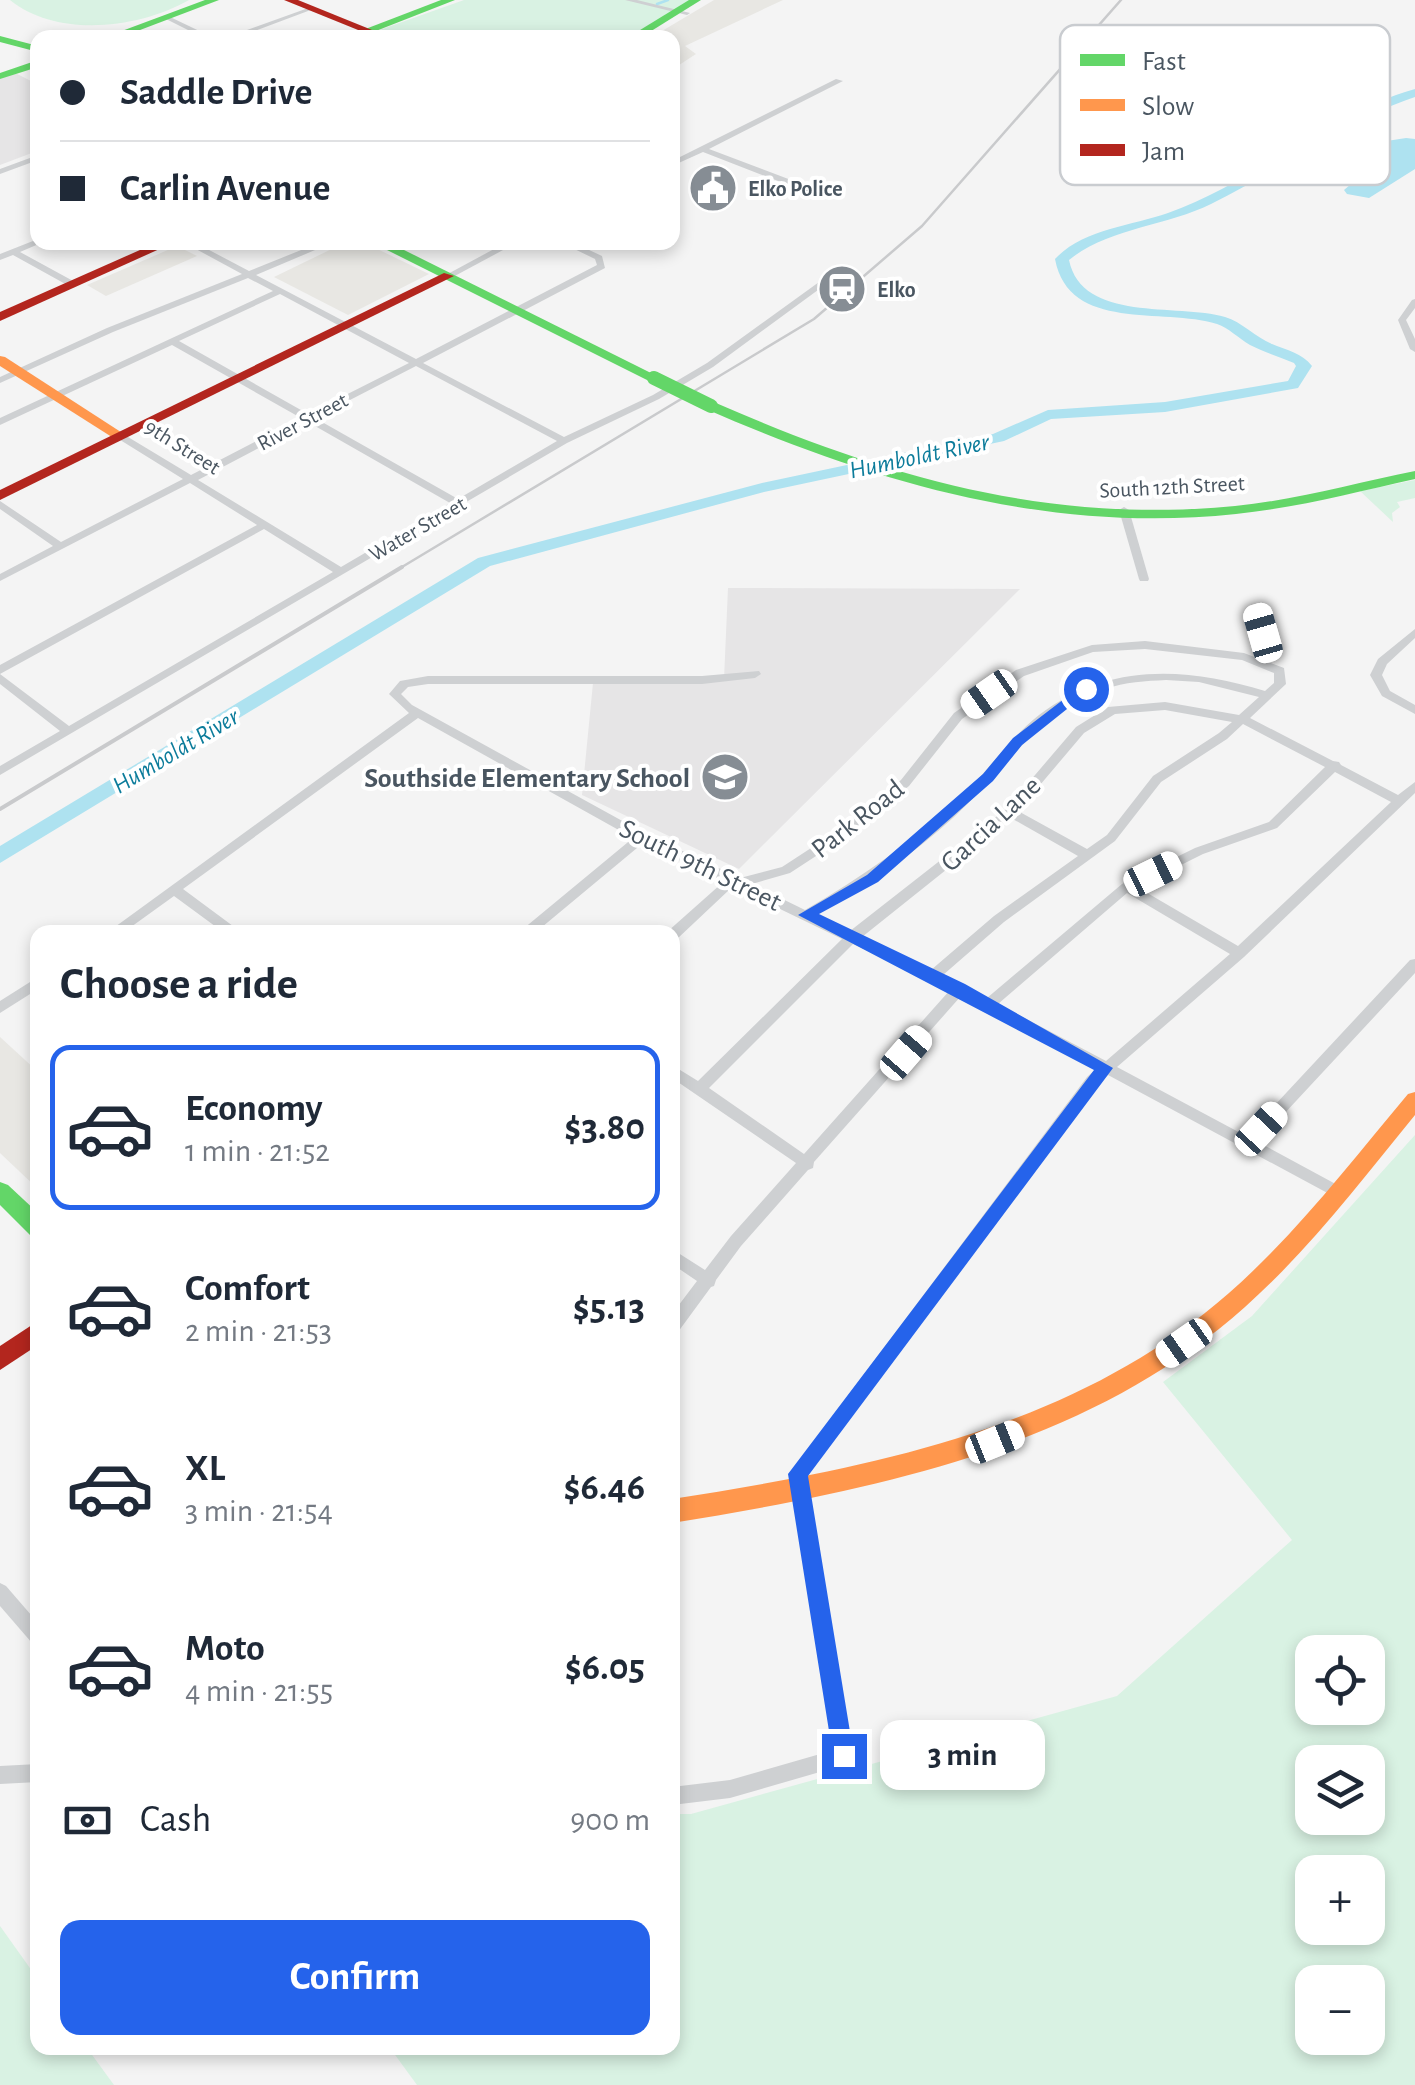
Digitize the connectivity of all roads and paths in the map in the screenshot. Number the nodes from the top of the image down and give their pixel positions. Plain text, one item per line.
1 (214, 0) edge
2 (289, 0) edge
3 (450, 0) edge
4 (628, 0) edge
5 (708, 0) edge
6 (313, 8) junction
7 (687, 8) edge
8 (166, 17) junction
9 (130, 30) edge
10 (194, 30) edge
11 (251, 30) edge
12 (350, 30) edge
13 (368, 30) edge
14 (647, 30) edge
15 (657, 30) edge
16 (0, 39) edge
17 (30, 47) edge
18 (30, 65) edge
19 (0, 76) edge
20 (839, 80) dead end
21 (703, 149) junction
22 (30, 160) edge
23 (680, 160) edge
24 (26, 162) junction
25 (30, 164) edge
26 (0, 172) edge
27 (817, 193) dead end
28 (30, 244) edge
29 (151, 250) edge
30 (202, 250) edge
31 (311, 250) edge
32 (394, 250) edge
33 (498, 250) edge
34 (580, 250) edge
35 (13, 251) junction
36 (0, 257) edge
37 (250, 276) junction
38 (448, 276) junction
39 (829, 279) dead end
40 (72, 284) junction
41 (280, 291) junction
42 (1415, 302) edge
43 (516, 310) junction
44 (0, 318) edge
45 (346, 326) junction
46 (172, 342) junction
47 (1415, 350) edge
48 (0, 360) edge
49 (417, 361) junction
50 (10, 376) edge
51 (238, 378) junction
52 (56, 396) junction
53 (310, 416) junction
54 (0, 422) edge
55 (120, 436) junction
56 (564, 440) junction
57 (1415, 467) edge
58 (1415, 475) edge
59 (192, 479) junction
60 (0, 496) edge
61 (0, 504) edge
62 (459, 504) junction
63 (1125, 513) junction
64 (264, 526) junction
65 (61, 546) junction
66 (341, 572) junction
67 (0, 578) edge
68 (1144, 579) dead end
69 (1257, 612) dead end
70 (1415, 632) edge
71 (1262, 662) junction
72 (0, 674) edge
73 (754, 674) dead end
74 (1268, 696) junction
75 (36, 704) joint
76 (1415, 710) edge
77 (417, 713) junction
78 (1244, 720) junction
79 (68, 730) junction
80 (1336, 765) junction
81 (0, 770) edge
82 (1415, 786) edge
83 (1400, 802) junction
84 (1010, 812) junction
85 (642, 837) junction
86 (1088, 855) junction
87 (744, 884) junction
88 (1126, 887) junction
89 (175, 890) junction
90 (806, 915) junction
91 (125, 925) edge
92 (222, 925) edge
93 (536, 925) edge
94 (680, 929) edge
95 (851, 938) junction
96 (1239, 953) junction
97 (1415, 964) edge
98 (932, 976) junction
99 (30, 987) edge
100 (959, 989) junction
101 (989, 1004) junction
102 (0, 1008) edge
103 (1104, 1068) junction
104 (680, 1075) edge
105 (700, 1088) junction
106 (1415, 1100) edge
107 (1247, 1145) junction
108 (808, 1164) junction
109 (0, 1190) edge
110 (1338, 1192) junction
111 (30, 1220) edge
112 (680, 1261) edge
113 (708, 1281) junction
114 (680, 1317) edge
115 (30, 1337) edge
116 (0, 1360) edge
117 (799, 1482) junction
118 (680, 1509) edge
119 (0, 1592) edge
120 (30, 1627) edge
121 (30, 1773) edge
122 (0, 1775) edge
123 (680, 1795) edge

1 - 8 main road
2 - 6 main road
3 - 13 main road
4 - 7 street
5 - 7 main road
6 - 11 street
6 - 12 main road
7 - 14 main road
7 - 15 main road
8 - 9 main road
8 - 10 street
16 - 17 main road
18 - 19 main road
20 - 21 street
21 - 23 street
21 - 27 street
22 - 24 street
24 - 25 street
24 - 26 street
28 - 35 street
29 - 40 main road
30 - 37 street
31 - 37 street
32 - 38 main road, South 12th Street
33 - 38 street
34 - 43 street, River Street
35 - 36 street
35 - 40 street
37 - 41 street
37 - 50 street
38 - 43 main road, South 12th Street
38 - 45 main road
39 - 56 street, Water Street
40 - 44 main road
41 - 45 street
41 - 46 street
42 - 47 street
43 - 49 street, River Street
43 - 63 main road, South 12th Street, bridge
45 - 49 street
45 - 51 main road
46 - 51 street
46 - 52 street
48 - 50 main road, 9th Street
49 - 53 street, River Street
49 - 56 street
50 - 52 main road, 9th Street
51 - 53 street
51 - 55 main road
52 - 54 street
52 - 55 main road, 9th Street
53 - 59 street, River Street
53 - 62 street
55 - 59 street, 9th Street
55 - 60 main road
56 - 62 street, Water Street
57 - 63 main road, South 12th Street
58 - 63 main road, South 12th Street
59 - 64 street, 9th Street
59 - 65 street, River Street
61 - 65 street
62 - 66 street, Water Street
63 - 68 street
64 - 66 street, 9th Street
64 - 72 street
65 - 67 street, River Street
66 - 79 street, Water Street
69 - 71 street
70 - 76 street
71 - 74 street, Park Road
71 - 87 street, Park Road
72 - 75 street
73 - 77 street, South 9th Street
74 - 78 street
74 - 90 street
75 - 79 street
77 - 85 street, South 9th Street
77 - 89 street
78 - 80 street
78 - 84 street, Garcia Lane
78 - 86 street
79 - 81 street, Water Street
80 - 83 street
80 - 88 street
82 - 83 street
83 - 96 street
84 - 86 street
84 - 95 street, Garcia Lane
85 - 87 street, South 9th Street
85 - 93 street
86 - 98 street
87 - 90 street, South 9th Street
87 - 94 street, Park Road
88 - 96 street
88 - 101 street
89 - 91 street
89 - 92 street
90 - 95 street, South 9th Street
95 - 98 street, South 9th Street
95 - 105 street, Garcia Lane
96 - 103 street
97 - 107 street
98 - 100 street, South 9th Street
99 - 102 street
100 - 101 street, South 9th Street
100 - 108 street
101 - 103 street, South 9th Street
103 - 107 street, South 9th Street
103 - 117 street
104 - 105 street
105 - 108 street
106 - 110 main road
107 - 110 street, South 9th Street
108 - 113 street
109 - 111 main road
110 - 117 main road
112 - 113 street
113 - 114 street
115 - 116 main road
117 - 118 main road
117 - 123 street
119 - 120 street
121 - 122 street

